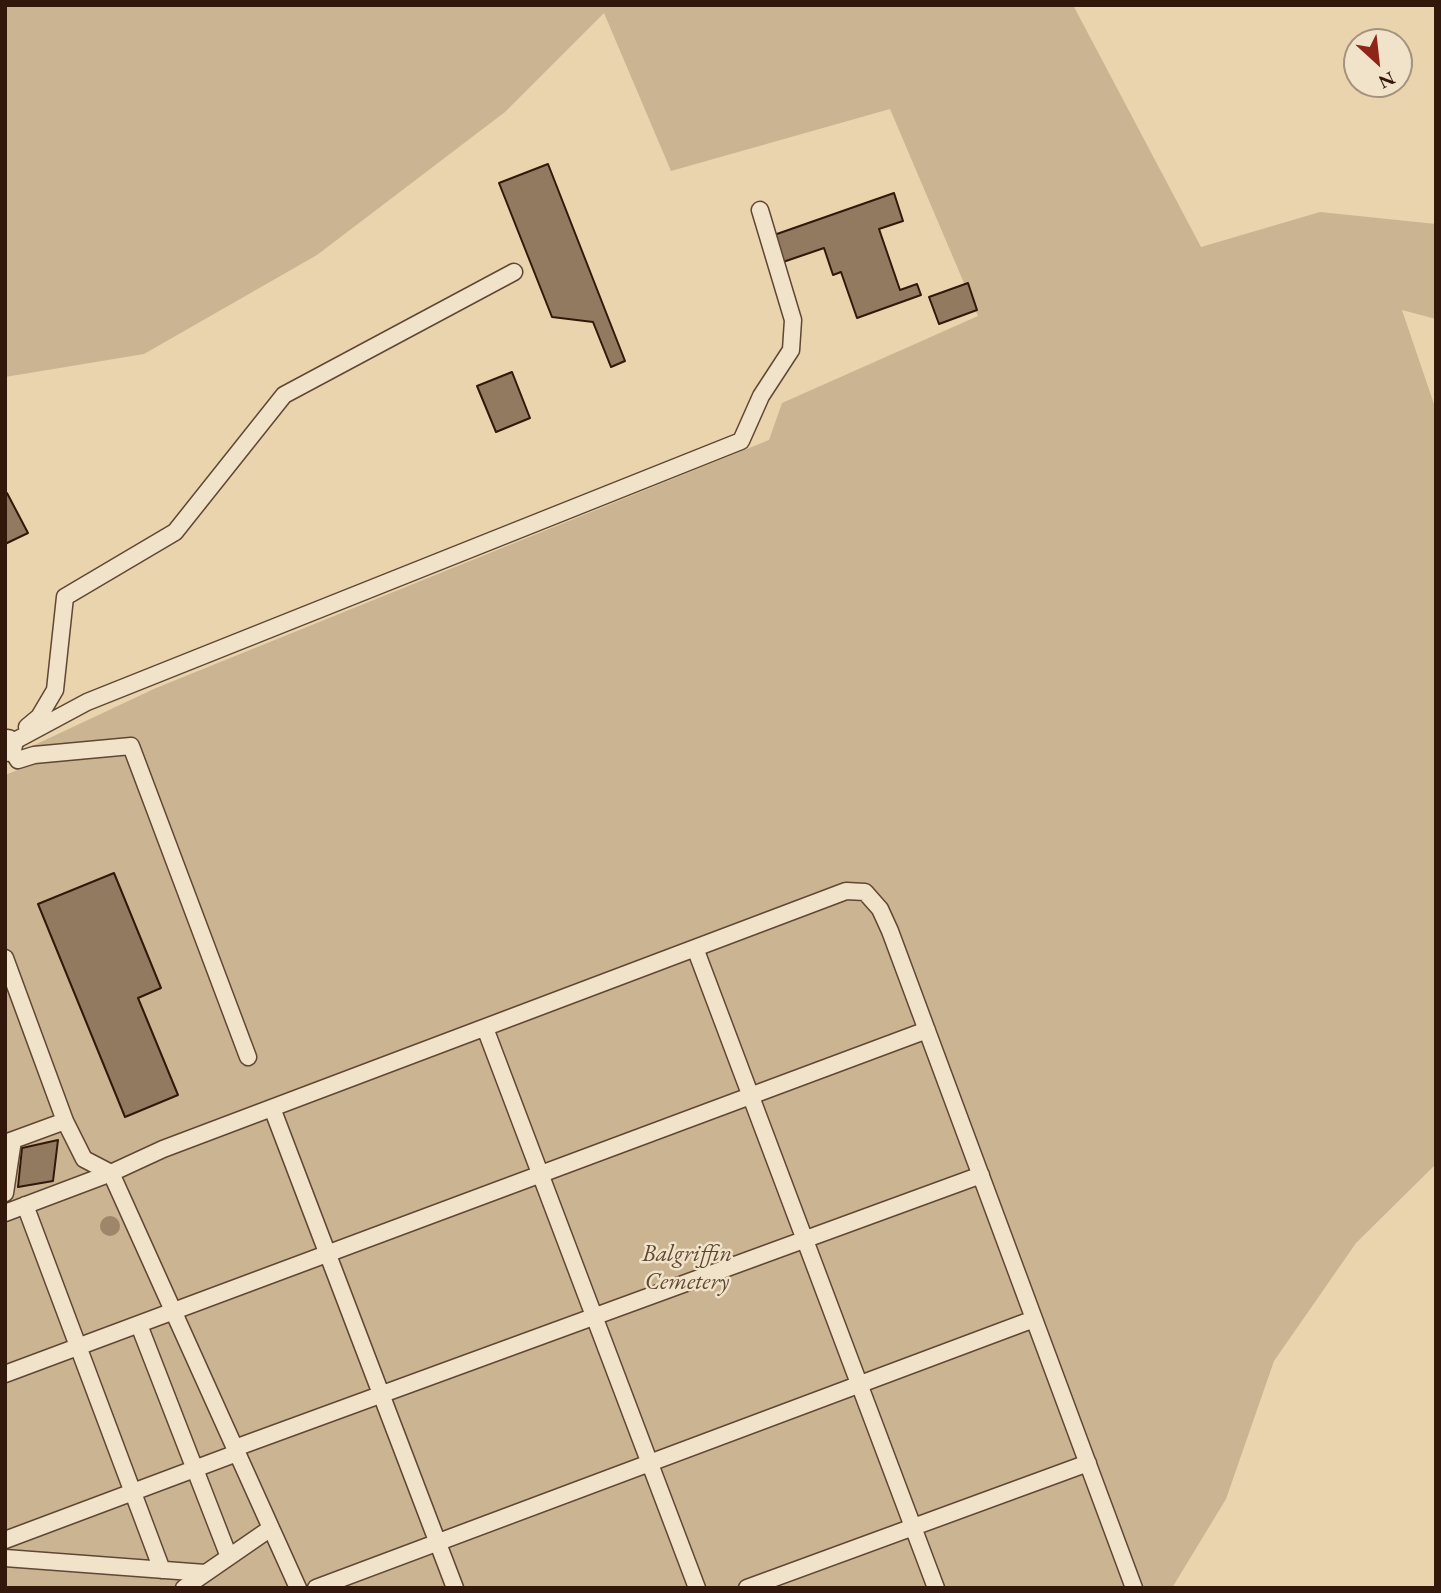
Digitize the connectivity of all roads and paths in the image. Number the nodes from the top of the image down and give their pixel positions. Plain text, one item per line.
1 (760, 210) dead end
2 (514, 272) dead end
3 (6, 744) edge
4 (695, 948) junction
5 (5, 958) edge
6 (485, 1028) junction
7 (927, 1030) junction
8 (248, 1056) dead end
9 (751, 1096) junction
10 (272, 1108) junction
11 (65, 1121) junction
12 (9, 1141) edge
13 (111, 1173) junction
14 (541, 1175) junction
15 (981, 1175) junction
16 (5, 1193) edge
17 (25, 1205) junction
18 (5, 1213) edge
19 (805, 1240) junction
20 (328, 1254) junction
21 (174, 1312) junction
22 (595, 1317) junction
23 (1034, 1319) junction
24 (139, 1325) junction
25 (78, 1347) junction
26 (5, 1374) edge
27 (859, 1385) junction
28 (382, 1395) junction
29 (236, 1451) junction
30 (650, 1463) junction
31 (1088, 1463) junction
32 (195, 1469) junction
33 (133, 1492) junction
34 (913, 1527) junction
35 (271, 1528) junction
36 (5, 1540) edge
37 (438, 1542) junction
38 (229, 1557) junction
39 (5, 1558) edge
40 (162, 1570) junction
41 (205, 1573) junction
42 (184, 1588) edge
43 (298, 1588) edge
44 (316, 1588) edge
45 (455, 1588) edge
46 (698, 1588) edge
47 (747, 1588) edge
48 (936, 1588) edge
49 (1134, 1588) edge

1 - 3 lane
2 - 3 lane
3 - 8 lane
4 - 6 lane
4 - 7 lane
4 - 9 lane
5 - 11 lane
6 - 10 lane
6 - 14 lane
7 - 9 lane
7 - 15 lane
9 - 14 lane
9 - 19 lane
10 - 13 lane
10 - 20 lane
11 - 12 lane
11 - 13 lane
12 - 16 lane
13 - 17 lane
13 - 21 lane
14 - 20 lane
14 - 22 lane
15 - 19 lane
15 - 23 lane
17 - 18 lane
17 - 25 lane
19 - 22 lane
19 - 27 lane
20 - 21 lane
20 - 28 lane
21 - 24 lane
21 - 29 lane
22 - 28 lane
22 - 30 lane
23 - 27 lane
23 - 31 lane
24 - 25 lane
24 - 32 lane
25 - 26 lane
25 - 33 lane
27 - 30 lane
27 - 34 lane
28 - 29 lane
28 - 37 lane
29 - 32 lane
29 - 35 lane
30 - 37 lane
30 - 46 lane
31 - 34 lane
31 - 49 lane
32 - 33 lane
32 - 38 lane
33 - 36 lane
33 - 40 lane
34 - 47 lane
34 - 48 lane
35 - 38 lane
35 - 43 lane
37 - 44 lane
37 - 45 lane
38 - 41 lane
39 - 40 lane
40 - 41 lane
41 - 42 lane

